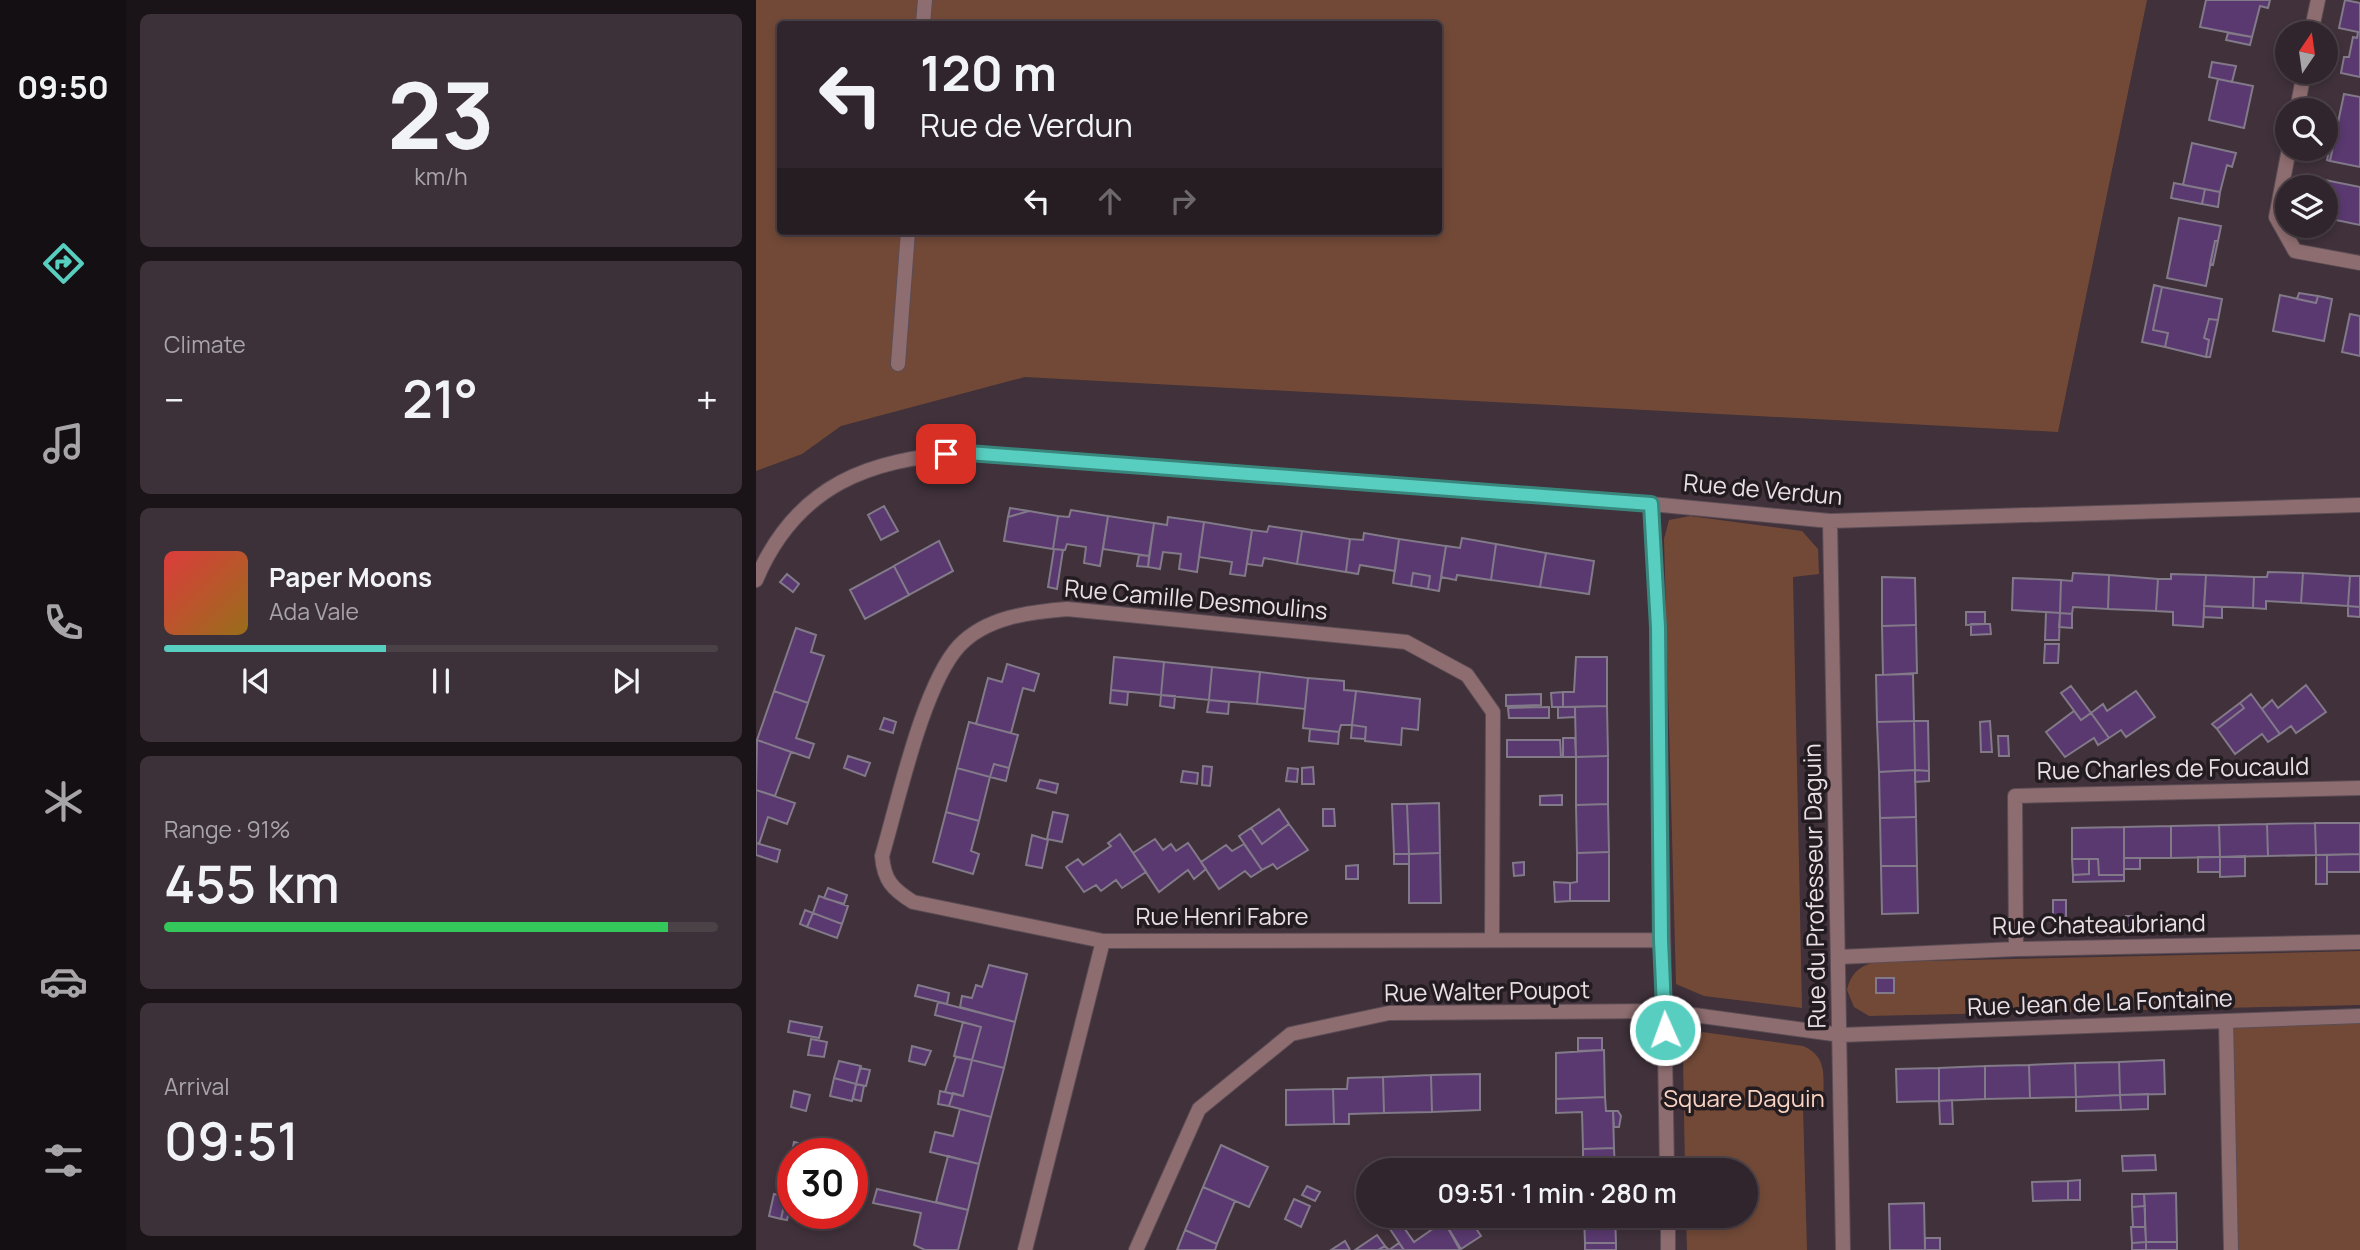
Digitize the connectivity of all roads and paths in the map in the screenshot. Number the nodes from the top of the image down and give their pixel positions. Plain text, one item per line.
1 (925, 0) edge
2 (2318, 0) edge
3 (923, 21) edge
4 (2314, 21) edge
5 (2287, 161) edge
6 (908, 235) edge
7 (2360, 263) edge
8 (898, 364) dead end
9 (1651, 504) junction
10 (2360, 505) edge
11 (1830, 521) junction
12 (756, 580) edge
13 (2360, 788) edge
14 (1492, 939) junction
15 (1661, 940) junction
16 (1103, 941) junction
17 (2360, 942) edge
18 (2016, 949) junction
19 (1839, 957) junction
20 (1665, 1011) junction
21 (2360, 1016) edge
22 (2226, 1021) junction
23 (1841, 1035) junction
24 (1667, 1158) edge
25 (1668, 1228) edge
26 (1025, 1250) edge
27 (1136, 1250) edge
28 (1668, 1250) edge
29 (1843, 1250) edge
30 (2231, 1250) edge

1 - 3 street
2 - 4 street
5 - 7 street
6 - 8 street
9 - 11 street, Rue de Verdun
9 - 12 street, Rue de Verdun
9 - 15 street
10 - 11 street, Rue de Verdun
11 - 19 street, Rue du Professeur Daguin
13 - 18 street, Rue Charles de Foucauld
14 - 15 street, Rue Henri Fabre
14 - 16 street, Rue Henri Fabre
14 - 16 street, Rue Camille Desmoulins
15 - 20 street
16 - 26 street, Rue Henri Fabre
17 - 18 street, Rue Chateaubriand
18 - 19 street, Rue Chateaubriand
19 - 23 street, Rue du Professeur Daguin
20 - 23 street, Rue Walter Poupot
20 - 24 street
20 - 27 street, Rue Walter Poupot
21 - 22 street, Rue Jean de La Fontaine
22 - 23 street, Rue Jean de La Fontaine
22 - 30 street
23 - 29 street, Rue du Professeur Daguin
25 - 28 street

